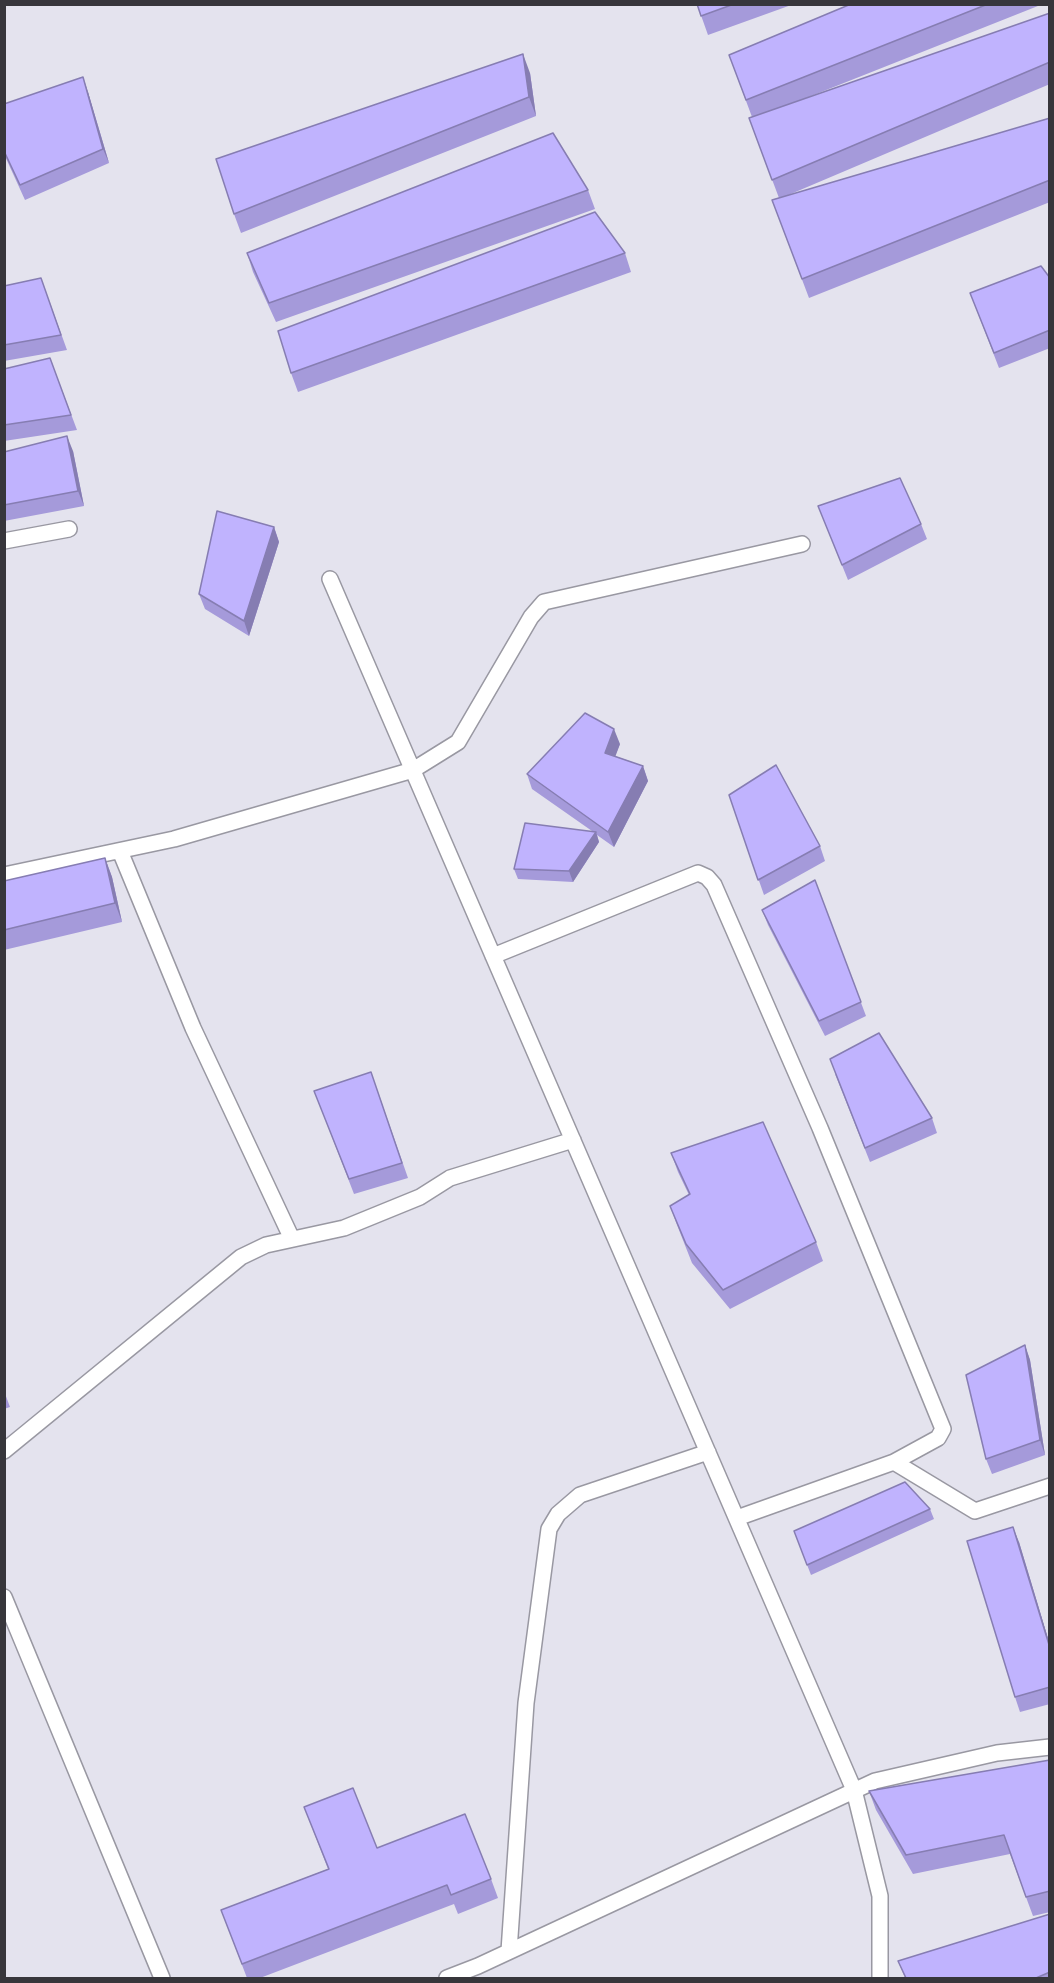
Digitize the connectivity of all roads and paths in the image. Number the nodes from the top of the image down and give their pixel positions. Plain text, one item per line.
1 (69, 529) dead end
2 (4, 541) edge
3 (802, 544) dead end
4 (330, 579) dead end
5 (413, 770) junction
6 (120, 851) junction
7 (4, 875) edge
8 (493, 956) junction
9 (573, 1140) junction
10 (292, 1239) junction
11 (4, 1451) edge
12 (708, 1452) junction
13 (894, 1462) junction
14 (1050, 1486) edge
15 (737, 1518) junction
16 (4, 1597) edge
17 (1050, 1747) edge
18 (854, 1790) junction
19 (509, 1952) junction
20 (482, 1972) edge
21 (162, 1978) edge
22 (447, 1978) edge
23 (880, 1978) edge

1 - 2 lane
3 - 5 lane
4 - 5 lane
5 - 6 lane
5 - 8 lane
6 - 7 lane
6 - 10 lane
8 - 9 lane
8 - 13 lane
9 - 10 lane
9 - 12 lane
10 - 11 lane
12 - 15 lane
12 - 19 lane
13 - 14 lane
13 - 15 lane
15 - 18 lane
16 - 21 lane
17 - 18 lane
18 - 19 lane
18 - 23 lane
19 - 20 lane
20 - 22 lane

